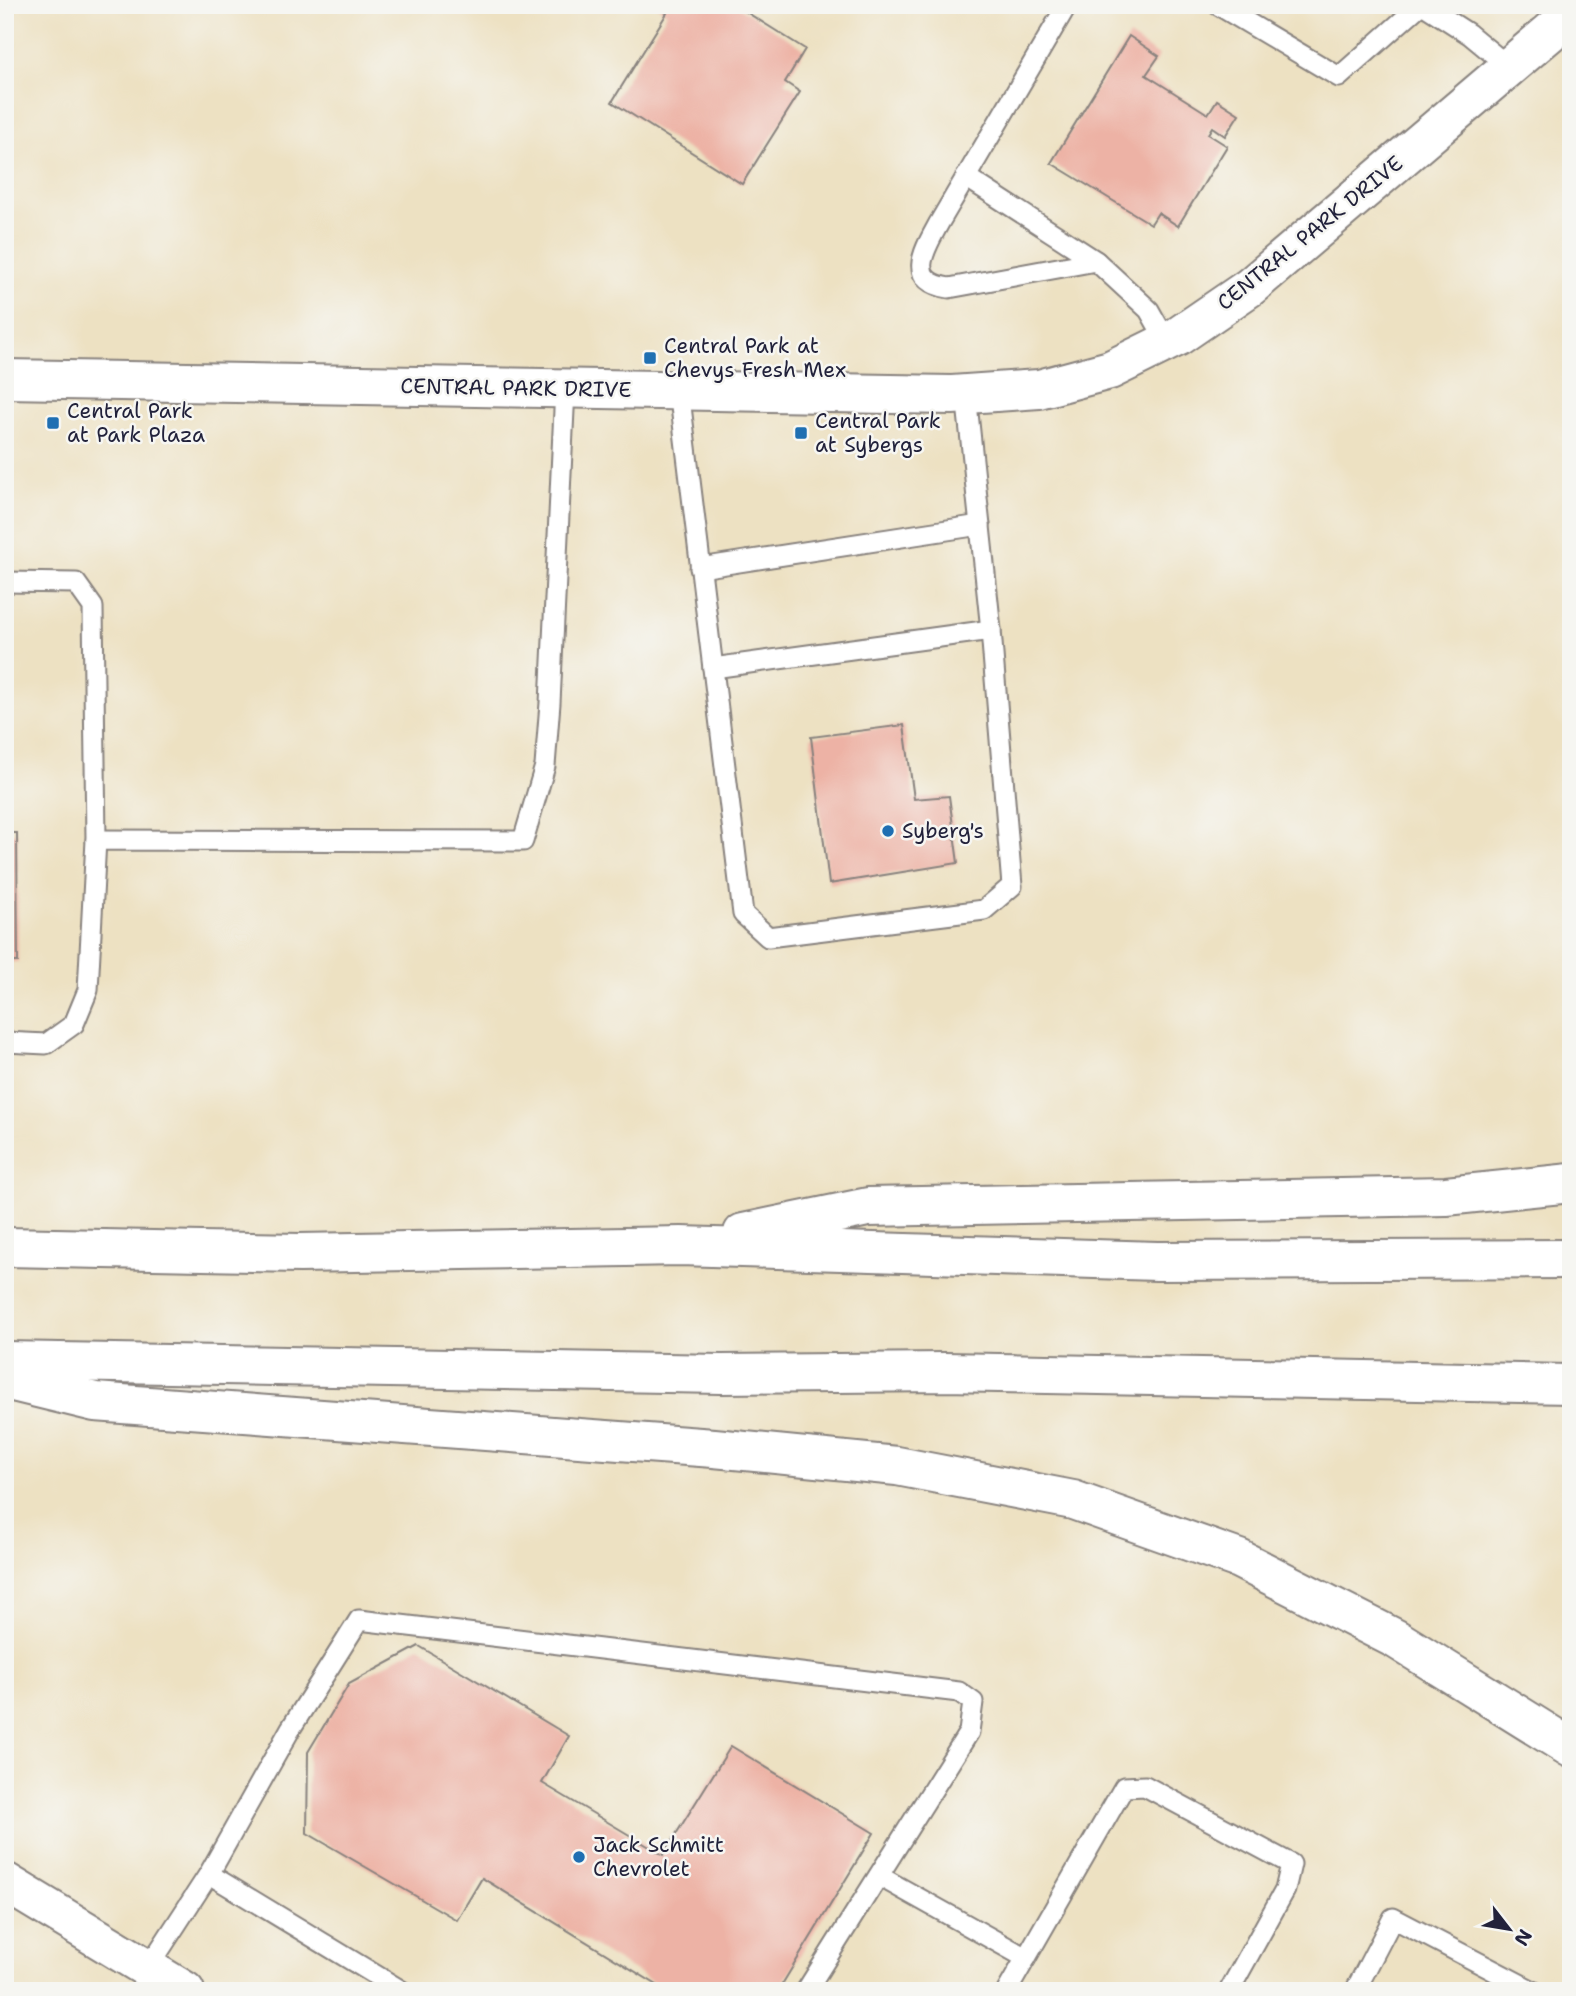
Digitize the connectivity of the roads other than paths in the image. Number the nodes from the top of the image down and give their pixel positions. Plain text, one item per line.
1 (1067, 5) edge
2 (1218, 5) edge
3 (1422, 5) edge
4 (1571, 12) edge
5 (1509, 67) junction
6 (966, 177) junction
7 (1096, 261) junction
8 (1167, 342) junction
9 (5, 379) edge
10 (565, 388) junction
11 (678, 390) junction
12 (966, 394) junction
13 (980, 525) junction
14 (700, 568) junction
15 (5, 582) edge
16 (991, 630) junction
17 (713, 668) junction
18 (96, 840) junction
19 (5, 1042) edge
20 (1571, 1183) edge
21 (681, 1246) junction
22 (5, 1247) edge
23 (1571, 1259) edge
24 (5, 1361) edge
25 (5, 1380) edge
26 (1571, 1384) edge
27 (1571, 1748) edge
28 (209, 1874) junction
29 (879, 1876) junction
30 (5, 1882) edge
31 (1026, 1958) junction
32 (148, 1968) junction
33 (185, 1991) edge
34 (402, 1991) edge
35 (806, 1991) edge
36 (1007, 1991) edge
37 (1229, 1991) edge
38 (1354, 1991) edge
39 (1533, 1991) edge

1 - 6 lane
2 - 3 lane
3 - 5 lane
4 - 5 main road, CENTRAL PARK DRIVE
5 - 8 main road, CENTRAL PARK DRIVE
6 - 7 lane
6 - 7 lane
7 - 8 lane
8 - 12 main road, CENTRAL PARK DRIVE
9 - 10 main road, CENTRAL PARK DRIVE
10 - 11 main road, CENTRAL PARK DRIVE
10 - 18 lane
11 - 12 main road, CENTRAL PARK DRIVE
11 - 14 lane
12 - 13 lane
13 - 14 lane
13 - 16 lane
14 - 17 lane
15 - 18 lane
16 - 17 lane
16 - 17 lane
18 - 19 lane
20 - 21 main road
21 - 22 main road
21 - 23 main road
24 - 26 main road
25 - 27 main road
28 - 29 lane
28 - 32 lane
28 - 34 lane
29 - 31 lane
29 - 35 lane
30 - 32 main road
31 - 36 lane
31 - 37 lane
32 - 33 main road
38 - 39 lane

